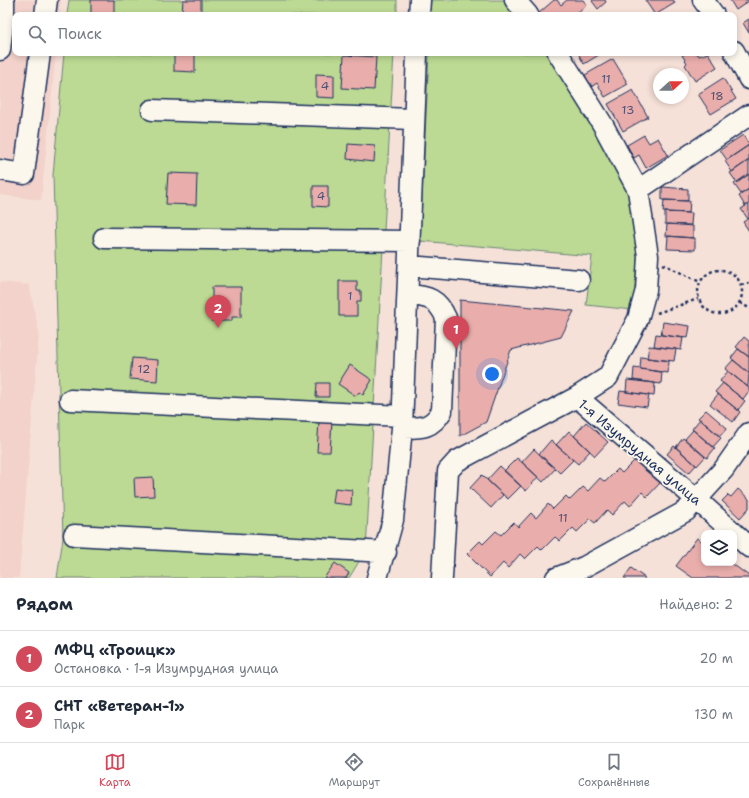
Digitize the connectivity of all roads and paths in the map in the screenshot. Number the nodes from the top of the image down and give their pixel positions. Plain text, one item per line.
1 (4, 0) edge
2 (47, 0) edge
3 (420, 0) edge
4 (515, 0) edge
5 (703, 0) edge
6 (45, 12) edge
7 (419, 12) edge
8 (525, 12) edge
9 (712, 12) edge
10 (0, 50) edge
11 (40, 56) edge
12 (417, 56) edge
13 (560, 56) edge
14 (737, 56) edge
15 (749, 79) edge
16 (152, 110) dead end
17 (749, 115) edge
18 (413, 119) junction
19 (0, 170) edge
20 (638, 190) junction
21 (104, 238) dead end
22 (410, 241) junction
23 (648, 256) junction
24 (409, 266) junction
25 (579, 280) dead end
26 (700, 282) junction
27 (749, 283) edge
28 (741, 285) junction
29 (408, 296) junction
30 (698, 299) junction
31 (740, 303) junction
32 (749, 308) edge
33 (638, 319) junction
34 (577, 397) junction
35 (70, 400) dead end
36 (402, 422) junction
37 (749, 433) edge
38 (696, 499) junction
39 (731, 530) edge
40 (74, 534) dead end
41 (737, 536) edge
42 (749, 547) edge
43 (386, 552) junction
44 (377, 578) edge
45 (442, 578) edge
46 (559, 578) edge

1 - 10 street
2 - 6 street
3 - 7 street
4 - 8 street
5 - 9 street
11 - 19 street
12 - 18 street
13 - 20 street
14 - 15 street
16 - 18 street
17 - 20 street
18 - 22 street
20 - 23 street
21 - 22 street
22 - 24 street
23 - 26 path
23 - 33 street
24 - 25 street
24 - 29 street
26 - 28 path
26 - 30 path
27 - 28 path
28 - 31 path
29 - 36 street
29 - 36 street
30 - 31 path
30 - 33 path
31 - 32 path
33 - 34 street
34 - 38 street, 1-я Изумрудная улица
34 - 45 street, 1-я Изумрудная улица
35 - 36 street
36 - 43 street
37 - 38 street
38 - 39 street, 1-я Изумрудная улица
38 - 46 street
40 - 43 street
41 - 42 street, 1-я Изумрудная улица
43 - 44 street

